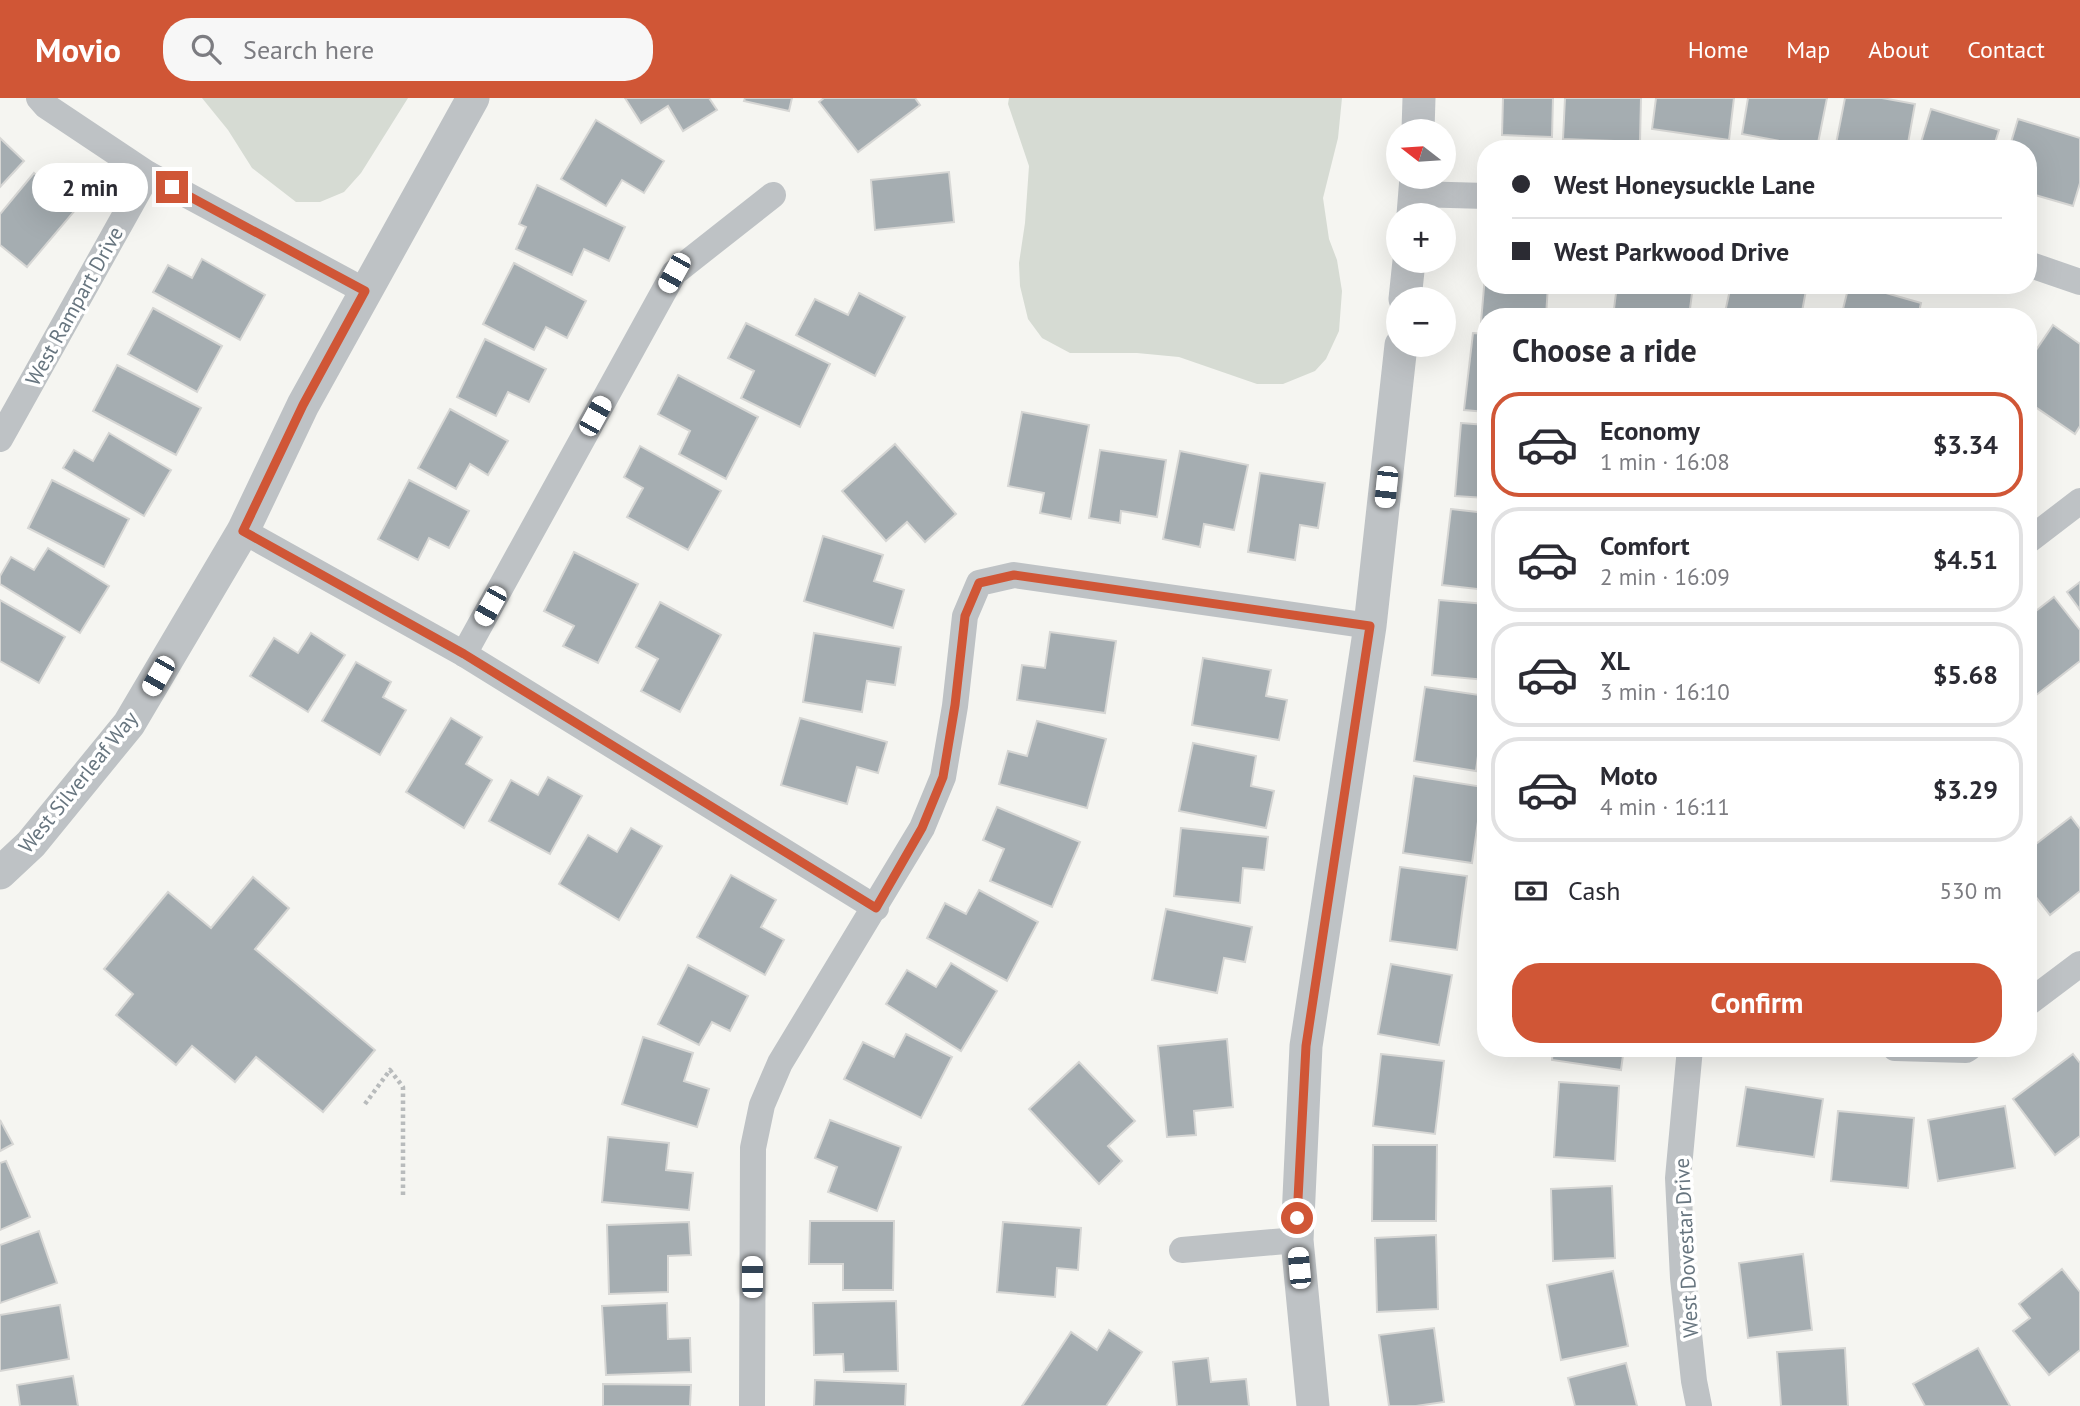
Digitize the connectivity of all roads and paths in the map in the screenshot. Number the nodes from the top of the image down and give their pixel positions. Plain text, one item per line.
1 (39, 98) edge
2 (473, 98) edge
3 (1419, 98) edge
4 (1418, 119) edge
5 (148, 174) junction
6 (773, 195) dead end
7 (1415, 195) edge
8 (1477, 196) edge
9 (2037, 267) edge
10 (2080, 282) edge
11 (365, 291) junction
12 (1400, 357) edge
13 (0, 439) edge
14 (2080, 501) edge
15 (243, 531) junction
16 (2037, 534) edge
17 (1370, 626) junction
18 (464, 654) junction
19 (0, 873) edge
20 (876, 908) junction
21 (2080, 964) edge
22 (2037, 996) edge
23 (1689, 1057) edge
24 (365, 1104) dead end
25 (403, 1198) dead end
26 (1297, 1240) junction
27 (1182, 1250) dead end
28 (752, 1406) edge
29 (1313, 1406) edge
30 (1699, 1406) edge

1 - 5 street
2 - 11 street, West Silverleaf Way
3 - 4 street
5 - 11 street
5 - 13 street, West Rampart Drive
6 - 18 street
7 - 8 street
9 - 10 street
11 - 15 street, West Silverleaf Way
12 - 17 street
14 - 16 street
15 - 18 street
15 - 19 street, West Silverleaf Way
17 - 20 street
17 - 26 street
18 - 20 street
20 - 28 street
21 - 22 street
23 - 30 street, West Dovestar Drive
24 - 25 path
26 - 27 street
26 - 29 street

